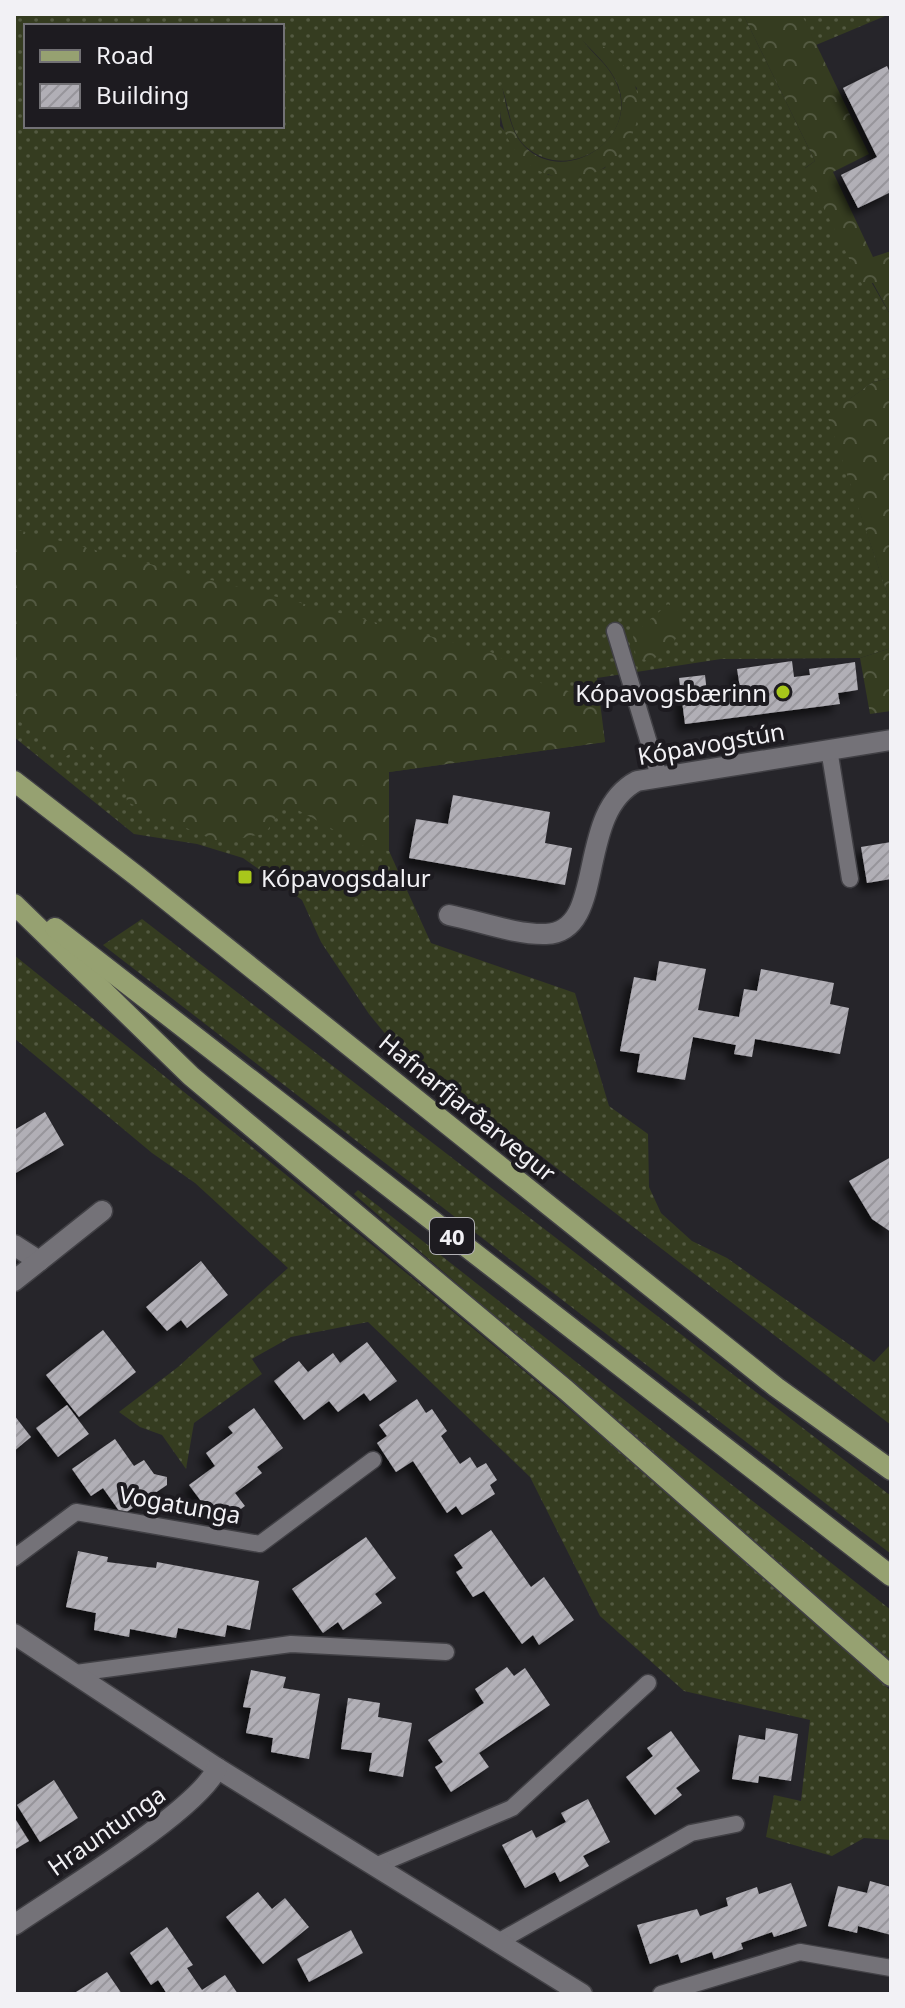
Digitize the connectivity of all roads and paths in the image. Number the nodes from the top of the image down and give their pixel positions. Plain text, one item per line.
1 (615, 631) dead end
2 (891, 740) edge
3 (829, 749) junction
4 (659, 776) junction
5 (14, 781) edge
6 (850, 879) dead end
7 (14, 896) edge
8 (14, 904) edge
9 (449, 915) dead end
10 (102, 1211) dead end
11 (14, 1245) edge
12 (39, 1261) junction
13 (14, 1281) edge
14 (854, 1441) junction
15 (891, 1459) edge
16 (373, 1460) dead end
17 (891, 1470) edge
18 (14, 1558) edge
19 (891, 1576) edge
20 (14, 1634) edge
21 (446, 1652) dead end
22 (76, 1673) junction
23 (891, 1676) edge
24 (648, 1683) dead end
25 (217, 1768) junction
26 (736, 1824) dead end
27 (375, 1866) junction
28 (14, 1925) edge
29 (498, 1942) junction
30 (891, 1968) edge
31 (582, 1994) edge
32 (661, 1994) edge

1 - 4 lane
2 - 3 street, Kópavogstún
3 - 4 street, Kópavogstún
3 - 6 lane
4 - 9 street, Kópavogstún
5 - 14 main road, Hafnarfjarðarvegur
7 - 19 main road, 40
8 - 23 main road
10 - 12 street
11 - 12 street
12 - 13 street
14 - 15 main road
14 - 17 main road, Hafnarfjarðarvegur
16 - 18 lane, Vogatunga
20 - 22 street
21 - 22 lane
22 - 25 street
24 - 27 lane
25 - 27 street
25 - 28 street, Hrauntunga
26 - 29 lane
27 - 29 street
29 - 31 street
30 - 32 lane

